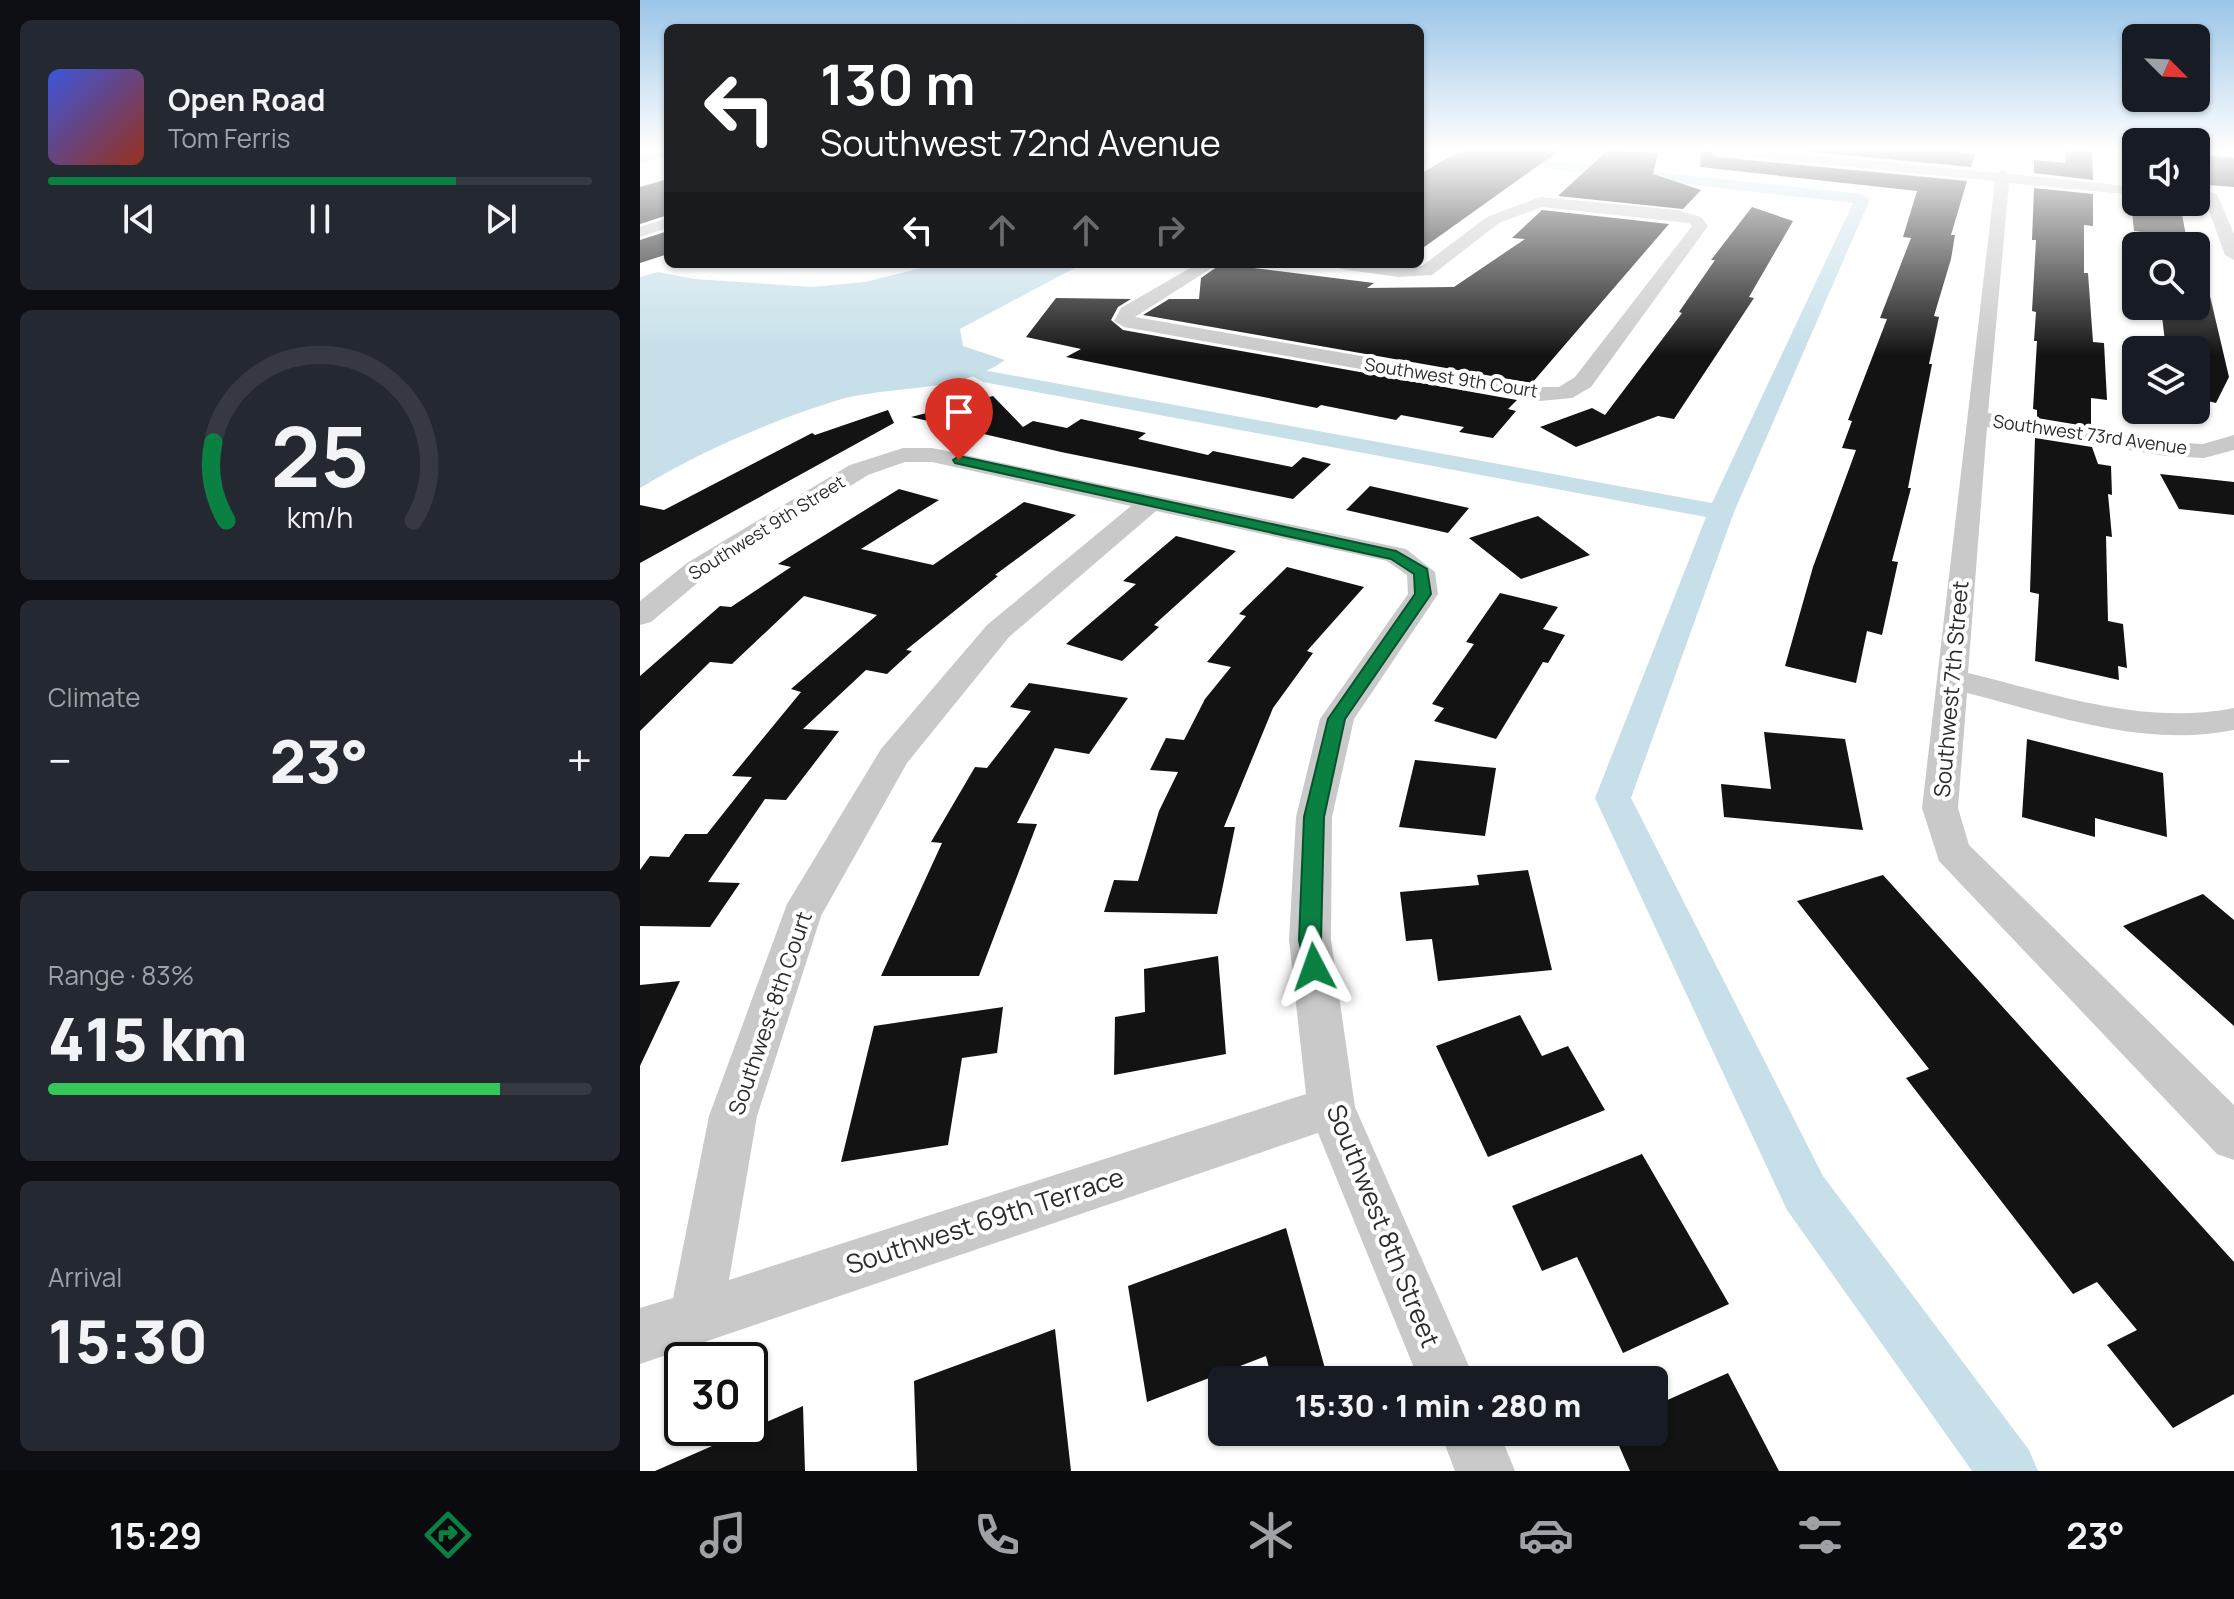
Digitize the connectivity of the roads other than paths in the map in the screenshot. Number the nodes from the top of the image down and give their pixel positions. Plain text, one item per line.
1 (1497, 219) edge
2 (1690, 219) edge
3 (1998, 219) edge
4 (2216, 219) edge
5 (664, 224) edge
6 (640, 232) edge
7 (2234, 255) edge
8 (1202, 268) edge
9 (1370, 268) edge
10 (1976, 418) junction
11 (2234, 442) edge
12 (1152, 501) junction
13 (640, 616) edge
14 (1952, 679) junction
15 (2234, 719) edge
16 (1331, 1107) junction
17 (2234, 1138) edge
18 (696, 1317) junction
19 (640, 1336) edge
20 (1441, 1366) edge
21 (1475, 1446) edge
22 (1485, 1471) edge

1 - 9 street, Southwest 9th Court
2 - 8 street, Southwest 9th Court
3 - 10 street, Southwest 7th Street
4 - 7 street
5 - 6 street
10 - 11 street, Southwest 73rd Avenue
10 - 14 street, Southwest 7th Street
12 - 13 street, Southwest 9th Street
12 - 16 street, Southwest 8th Street
12 - 18 street, Southwest 8th Court
14 - 15 street
14 - 17 street, Southwest 7th Street
16 - 18 street, Southwest 69th Terrace
16 - 20 street, Southwest 8th Street
18 - 19 street, Southwest 69th Terrace
21 - 22 street

